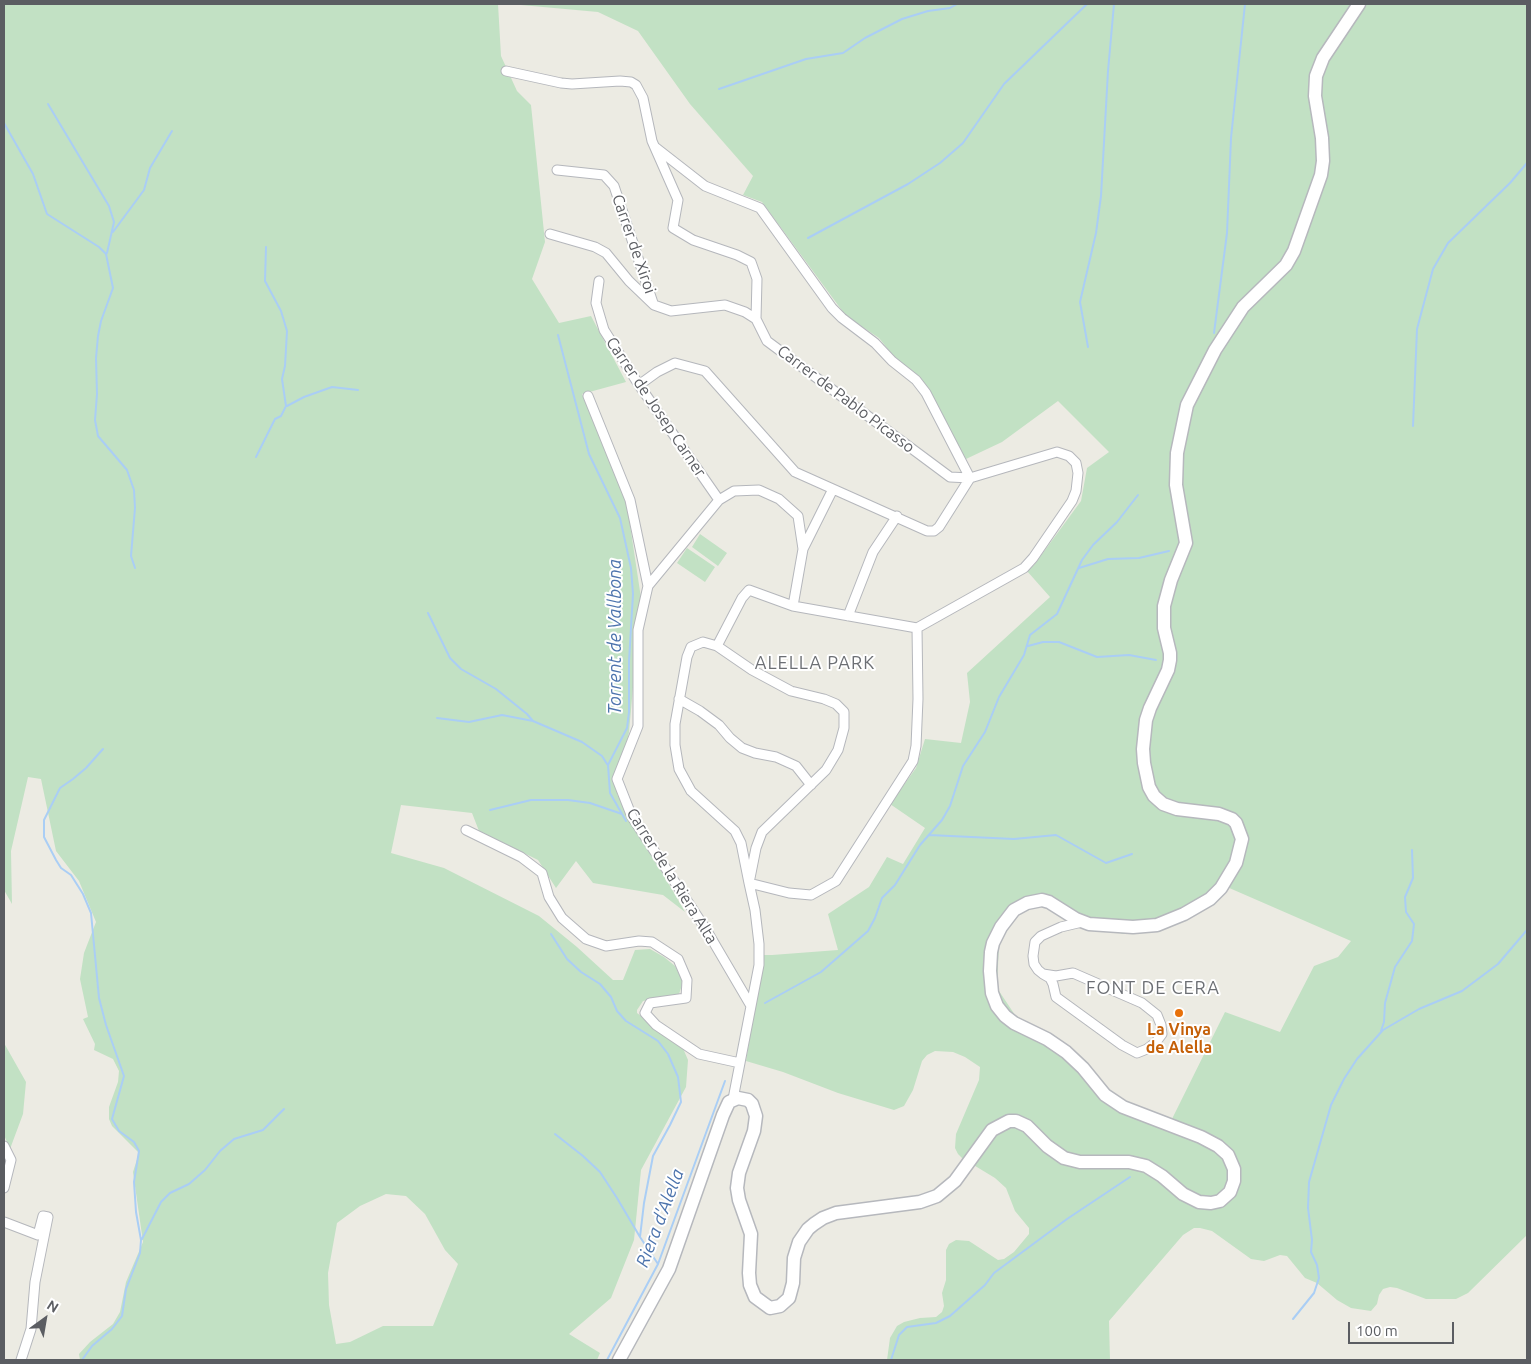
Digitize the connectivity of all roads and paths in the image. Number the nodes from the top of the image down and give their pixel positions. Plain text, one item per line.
1 (1359, 4) edge
2 (506, 71) dead end
3 (655, 147) junction
4 (557, 170) dead end
5 (550, 234) dead end
6 (599, 281) dead end
7 (654, 305) junction
8 (756, 319) junction
9 (639, 385) junction
10 (588, 396) dead end
11 (970, 478) junction
12 (833, 488) junction
13 (719, 500) junction
14 (897, 516) junction
15 (803, 549) junction
16 (648, 586) junction
17 (792, 606) junction
18 (848, 616) junction
19 (917, 628) junction
20 (717, 646) junction
21 (679, 699) junction
22 (811, 784) junction
23 (466, 830) dead end
24 (749, 883) junction
25 (1082, 922) junction
26 (1044, 974) junction
27 (751, 1006) junction
28 (740, 1063) junction
29 (738, 1099) junction
30 (4, 1146) edge
31 (4, 1188) edge
32 (4, 1222) edge
33 (20, 1360) edge
34 (619, 1360) edge

1 - 25 main road
2 - 3 street
3 - 8 street
3 - 11 street
4 - 7 street, Carrer de Xiroi
5 - 7 street
6 - 9 street, Carrer de Josep Carner
7 - 8 street
8 - 11 street, Carrer de Pablo Picasso
9 - 12 street
9 - 13 street, Carrer de Josep Carner
10 - 16 street
11 - 14 street
11 - 19 street
12 - 14 street
12 - 15 street
13 - 15 street
13 - 16 street, Carrer de la Riera Alta
14 - 18 street
15 - 17 street
16 - 27 street, Carrer de la Riera Alta
17 - 18 street
17 - 20 street
18 - 19 street
19 - 24 street
20 - 21 street
20 - 22 street
21 - 22 street
21 - 24 street
22 - 24 street
23 - 28 street
24 - 27 street
25 - 26 street
25 - 29 main road
26 - 26 street
27 - 28 street
28 - 29 street
29 - 34 main road
30 - 31 street
32 - 33 street

